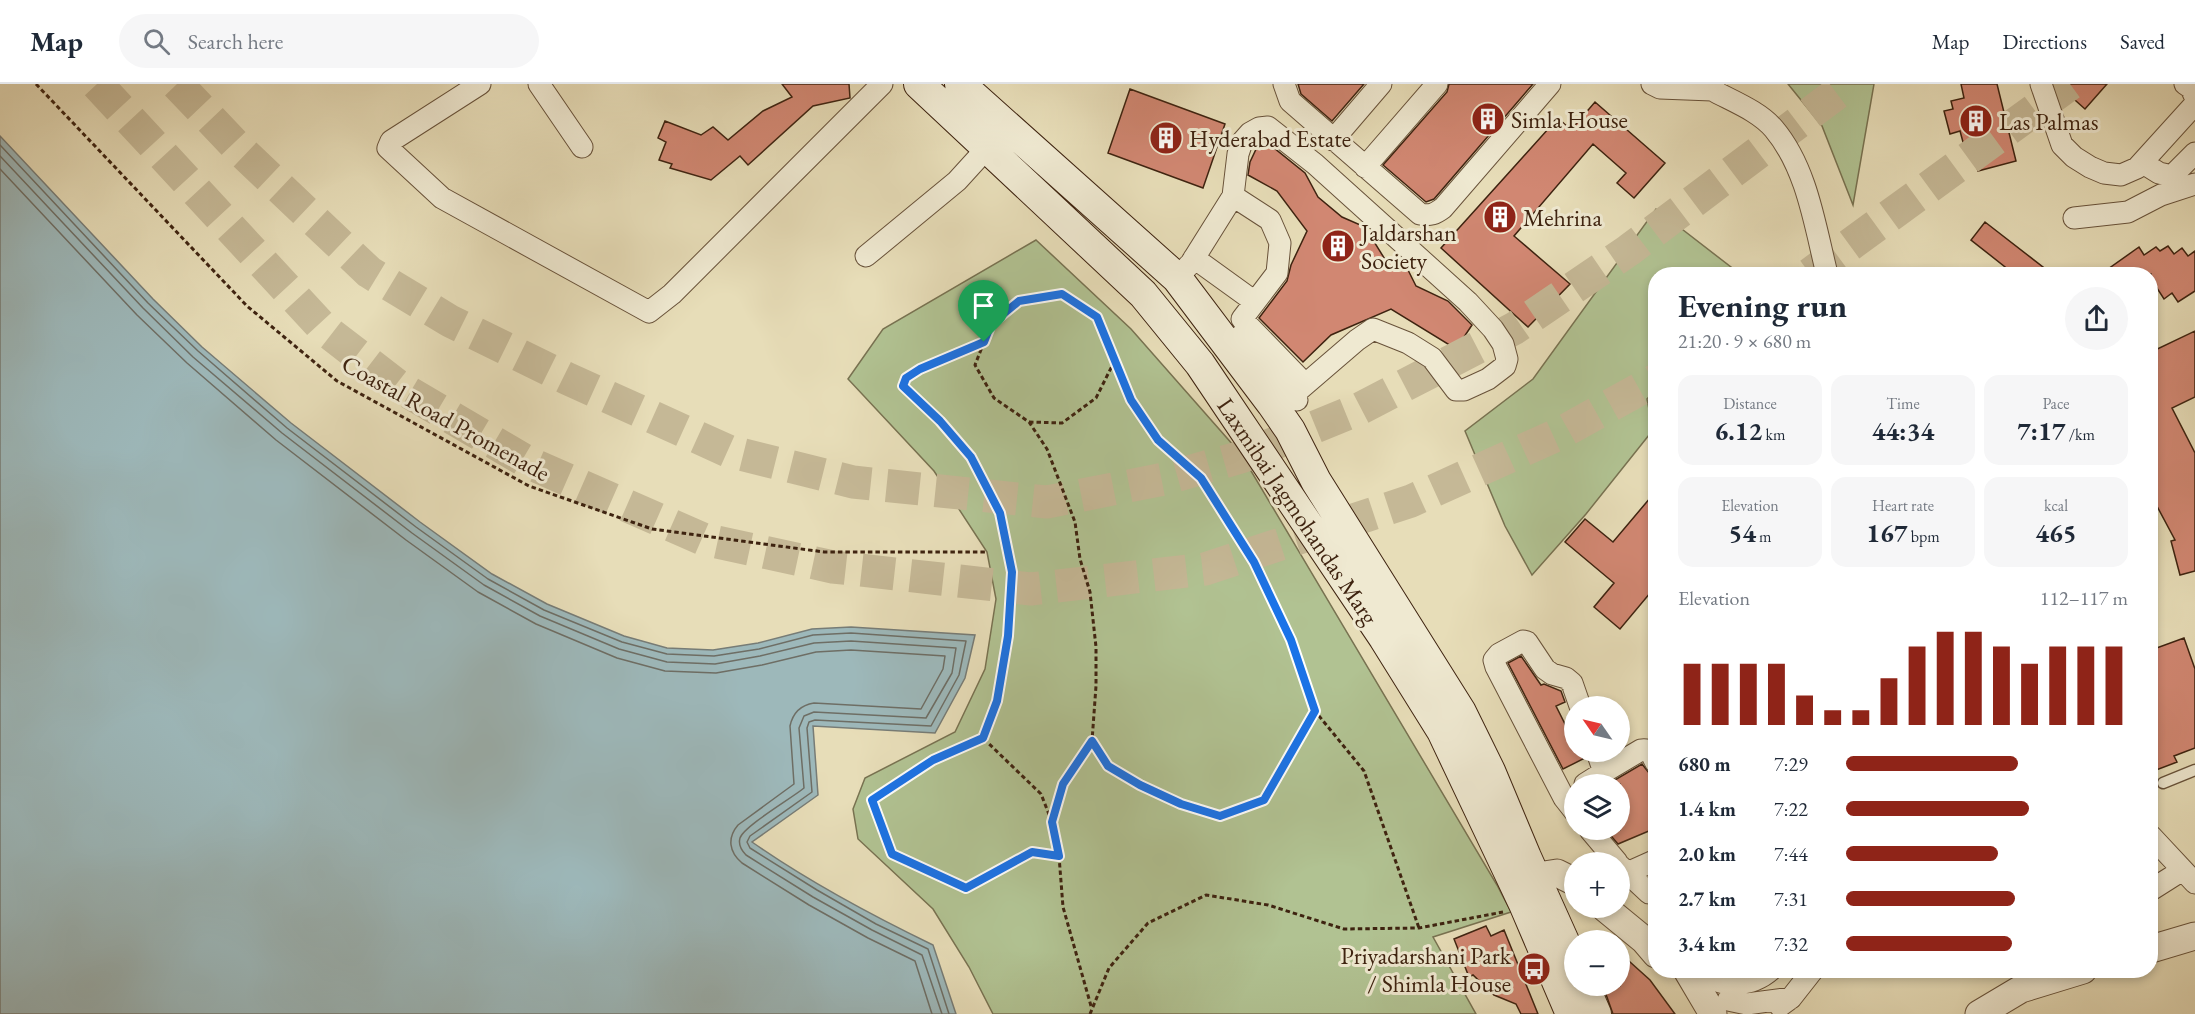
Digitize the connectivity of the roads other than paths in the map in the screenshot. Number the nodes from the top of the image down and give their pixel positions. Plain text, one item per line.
1 (480, 84) edge
2 (539, 84) edge
3 (882, 84) edge
4 (919, 84) edge
5 (960, 84) edge
6 (1284, 84) edge
7 (1381, 84) edge
8 (1437, 84) edge
9 (1550, 84) edge
10 (1652, 84) edge
11 (2040, 84) edge
12 (2185, 84) edge
13 (1713, 87) edge
14 (2194, 106) edge
15 (974, 116) junction
16 (1333, 140) junction
17 (582, 147) dead end
18 (987, 148) junction
19 (2195, 153) edge
20 (2143, 162) junction
21 (1365, 167) junction
22 (2195, 184) edge
23 (1233, 196) junction
24 (2074, 218) dead end
25 (866, 256) dead end
26 (1825, 267) edge
27 (1187, 278) junction
28 (1255, 302) junction
29 (1298, 393) junction
30 (1577, 696) edge
31 (1648, 750) edge
32 (1600, 762) edge
33 (2195, 770) edge
34 (1604, 772) junction
35 (1601, 774) edge
36 (2163, 783) dead end
37 (1564, 788) edge
38 (1598, 840) edge
39 (2158, 844) edge
40 (1608, 852) edge
41 (1648, 862) edge
42 (1630, 865) edge
43 (1630, 875) edge
44 (1564, 876) edge
45 (2188, 877) edge
46 (2158, 888) edge
47 (1526, 890) junction
48 (1648, 891) edge
49 (1630, 915) edge
50 (1620, 918) edge
51 (1648, 935) edge
52 (1648, 936) edge
53 (2195, 936) edge
54 (2158, 948) edge
55 (1564, 949) edge
56 (1675, 978) edge
57 (1699, 978) edge
58 (1713, 978) edge
59 (1762, 978) edge
60 (1806, 978) edge
61 (2049, 978) edge
62 (1588, 996) edge
63 (1791, 998) junction
64 (1733, 1001) edge
65 (1571, 1014) edge
66 (1596, 1014) edge
67 (1695, 1014) edge
68 (1770, 1014) edge
69 (1979, 1014) edge

1 - 3 street
2 - 17 street
4 - 15 main road, Laxmibai Jagmohandas Marg
5 - 15 main road, Laxmibai Jagmohandas Marg
6 - 16 street
7 - 16 street
8 - 21 street
9 - 21 street
10 - 13 street
11 - 20 street
12 - 14 street
13 - 26 street
14 - 20 street
15 - 18 main road, Laxmibai Jagmohandas Marg
15 - 27 main road, Laxmibai Jagmohandas Marg
16 - 21 street
18 - 25 street
18 - 47 main road, Laxmibai Jagmohandas Marg
19 - 20 street
22 - 24 street
23 - 27 street
23 - 28 street
23 - 29 street
27 - 28 street
27 - 29 street
27 - 47 main road, Laxmibai Jagmohandas Marg
28 - 29 street
30 - 37 street
31 - 34 street
32 - 34 street
33 - 36 lane
34 - 35 street
38 - 40 street
39 - 45 street
41 - 42 street
43 - 48 street
44 - 47 street
45 - 46 street
47 - 55 main road, Laxmibai Jagmohandas Marg
47 - 65 main road, Laxmibai Jagmohandas Marg
49 - 51 street
50 - 52 street
53 - 54 street
56 - 67 street
57 - 64 street
58 - 64 street
59 - 64 street
60 - 63 street
61 - 69 street
62 - 66 main road
63 - 64 street
63 - 68 street

